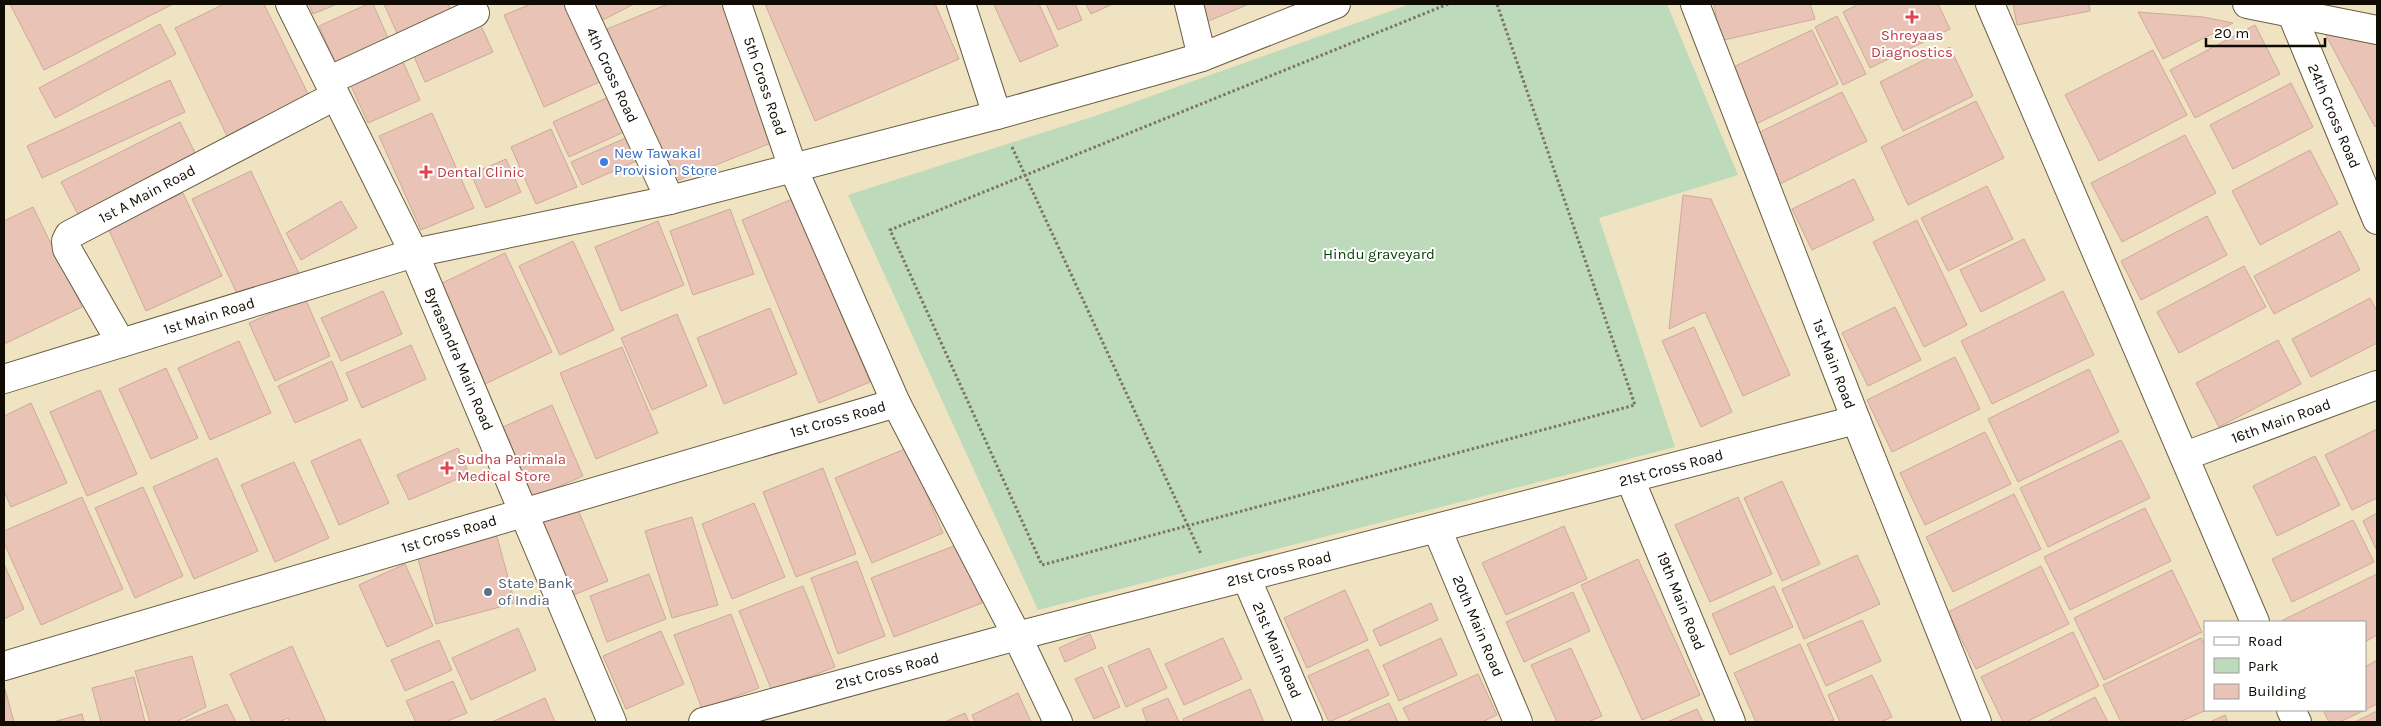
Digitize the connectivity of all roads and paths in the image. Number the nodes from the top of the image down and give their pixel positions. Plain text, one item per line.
1 (290, 4) edge
2 (579, 4) edge
3 (737, 4) edge
4 (961, 4) edge
5 (1189, 4) edge
6 (1336, 4) edge
7 (1448, 4) edge
8 (1497, 4) edge
9 (1695, 4) edge
10 (1990, 4) edge
11 (2248, 4) edge
12 (475, 12) dead end
13 (2291, 12) junction
14 (2377, 30) edge
15 (1202, 57) junction
16 (333, 88) junction
17 (997, 115) junction
18 (793, 168) junction
19 (1026, 175) junction
20 (670, 200) junction
21 (2377, 220) edge
22 (414, 253) junction
23 (121, 343) junction
24 (4, 379) edge
25 (2377, 385) edge
26 (896, 403) junction
27 (1856, 420) junction
28 (2185, 456) junction
29 (1630, 479) junction
30 (523, 512) junction
31 (1188, 526) junction
32 (1437, 529) junction
33 (1246, 578) junction
34 (1216, 586) junction
35 (2255, 621) edge
36 (1017, 636) junction
37 (4, 666) edge
38 (612, 722) edge
39 (703, 722) edge
40 (1058, 722) edge
41 (1308, 722) edge
42 (1518, 722) edge
43 (1731, 722) edge
44 (1977, 722) edge

1 - 16 street, Byrasandra Main Road
2 - 20 street, 4th Cross Road
3 - 18 street, 5th Cross Road
4 - 17 street
5 - 15 street
6 - 15 street, 1st Main Road
7 - 19 path
8 - 31 path
9 - 27 street, 1st Main Road
10 - 28 street
11 - 13 street
12 - 16 street
13 - 14 street
13 - 21 street, 24th Cross Road
15 - 17 street, 1st Main Road
16 - 22 street, Byrasandra Main Road
16 - 23 street, 1st A Main Road
17 - 18 street, 1st Main Road
17 - 19 path
18 - 20 street, 1st Main Road
18 - 26 street, 5th Cross Road
19 - 31 path
19 - 31 path
20 - 22 street, 1st Main Road
22 - 23 street, 1st Main Road
22 - 30 street, Byrasandra Main Road
23 - 24 street, 1st Main Road
25 - 28 street, 16th Main Road
26 - 30 street, 1st Cross Road
26 - 36 street, 5th Cross Road
27 - 29 street, 21st Cross Road
27 - 44 street, 1st Main Road
28 - 35 street
29 - 32 street, 21st Cross Road
29 - 43 street, 19th Main Road
30 - 37 street, 1st Cross Road
30 - 38 street, Byrasandra Main Road
31 - 34 path
32 - 33 street, 21st Cross Road
32 - 42 street, 20th Main Road
33 - 34 street, 21st Cross Road
33 - 41 street, 21st Main Road
34 - 36 street, 21st Cross Road
36 - 39 street, 21st Cross Road
36 - 40 street, 5th Cross Road

